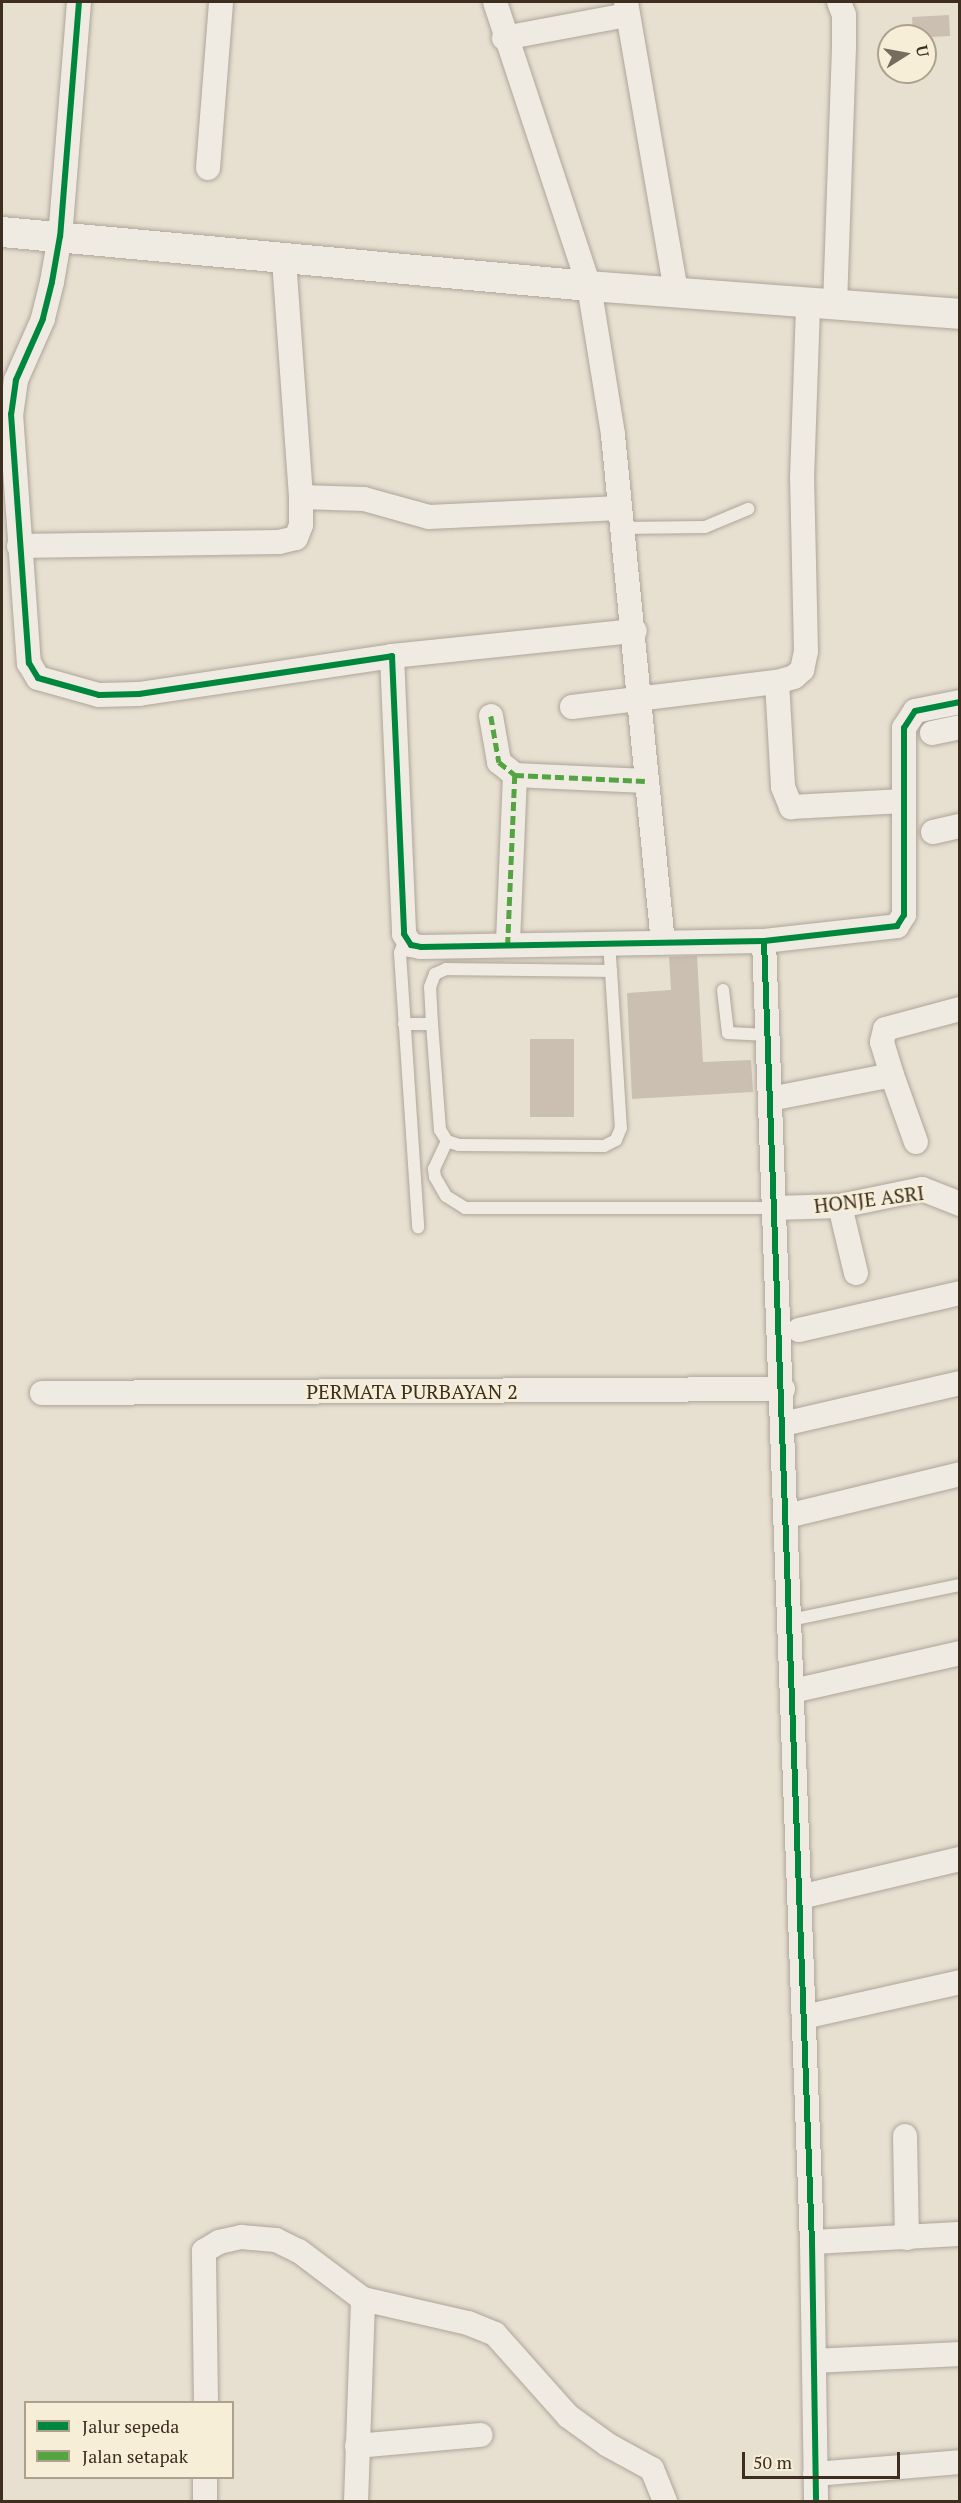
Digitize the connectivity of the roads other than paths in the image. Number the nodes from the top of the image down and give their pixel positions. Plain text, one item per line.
1 (80, 2) edge
2 (221, 2) edge
3 (495, 2) edge
4 (839, 2) edge
5 (626, 8) edge
6 (504, 38) junction
7 (208, 168) dead end
8 (11, 233) edge
9 (57, 236) junction
10 (284, 257) junction
11 (589, 286) junction
12 (676, 290) junction
13 (822, 304) junction
14 (960, 314) edge
15 (301, 497) junction
16 (748, 509) dead end
17 (621, 518) junction
18 (20, 546) junction
19 (635, 632) junction
20 (392, 656) junction
21 (777, 682) junction
22 (639, 701) junction
23 (960, 702) edge
24 (572, 706) dead end
25 (491, 716) dead end
26 (960, 727) edge
27 (932, 733) dead end
28 (515, 775) junction
29 (645, 781) junction
30 (904, 801) junction
31 (960, 826) edge
32 (933, 832) dead end
33 (405, 939) junction
34 (764, 941) junction
35 (609, 943) junction
36 (663, 943) junction
37 (508, 944) junction
38 (611, 971) junction
39 (723, 990) dead end
40 (960, 1009) edge
41 (404, 1024) junction
42 (432, 1024) junction
43 (768, 1035) junction
44 (892, 1075) junction
45 (770, 1099) junction
46 (447, 1141) junction
47 (916, 1142) dead end
48 (960, 1204) edge
49 (840, 1206) junction
50 (775, 1208) junction
51 (418, 1227) dead end
52 (856, 1274) dead end
53 (960, 1293) edge
54 (799, 1330) dead end
55 (960, 1383) edge
56 (783, 1389) junction
57 (42, 1394) dead end
58 (783, 1424) junction
59 (960, 1474) edge
60 (787, 1516) junction
61 (960, 1585) edge
62 (790, 1620) junction
63 (960, 1653) edge
64 (793, 1691) junction
65 (960, 1859) edge
66 (800, 1897) junction
67 (960, 1982) edge
68 (804, 2017) junction
69 (905, 2136) dead end
70 (960, 2234) edge
71 (907, 2238) junction
72 (812, 2242) junction
73 (363, 2299) junction
74 (960, 2354) edge
75 (814, 2361) junction
76 (206, 2401) edge
77 (481, 2435) dead end
78 (357, 2446) junction
79 (960, 2462) edge
80 (815, 2475) junction
81 (205, 2479) edge
82 (205, 2502) edge
83 (356, 2502) edge
84 (665, 2502) edge
85 (816, 2502) edge

1 - 9 street
2 - 7 street
3 - 6 street
4 - 13 street
5 - 6 street
5 - 12 street
6 - 11 street
8 - 9 street
9 - 10 street
9 - 18 street
10 - 11 street
10 - 15 street
11 - 12 street
11 - 17 street
12 - 13 street
13 - 14 street
13 - 21 street
15 - 17 street
15 - 18 street
16 - 17 lane
17 - 19 street
18 - 20 street
19 - 20 street
19 - 22 street
20 - 33 street
21 - 22 street
21 - 30 street
22 - 24 street
22 - 29 street
23 - 30 street
25 - 28 street
26 - 27 street
28 - 29 street
28 - 37 street
29 - 36 street
30 - 34 street
31 - 32 street
33 - 37 street
33 - 41 lane
34 - 36 street
34 - 43 street
35 - 36 street
35 - 37 street
35 - 38 lane
38 - 42 lane
38 - 46 lane
39 - 43 lane
40 - 44 street
41 - 42 lane
41 - 51 lane
42 - 46 lane
43 - 45 street
44 - 45 street
44 - 47 street
45 - 50 street
46 - 50 lane
48 - 49 street, HONJE ASRI
49 - 50 street, HONJE ASRI
49 - 52 street
50 - 56 street
53 - 54 street
55 - 58 street
56 - 57 street, PERMATA PURBAYAN 2
56 - 58 street
58 - 60 street
59 - 60 street
60 - 62 street
61 - 62 lane
62 - 64 street
63 - 64 street
64 - 66 street
65 - 66 street
66 - 68 street
67 - 68 street
68 - 72 street
69 - 71 street
70 - 71 street
71 - 72 street
72 - 75 street
73 - 76 street
73 - 78 street
73 - 84 street
74 - 75 street
75 - 80 street
77 - 78 street
78 - 83 street
79 - 80 street
80 - 85 street
81 - 82 street

